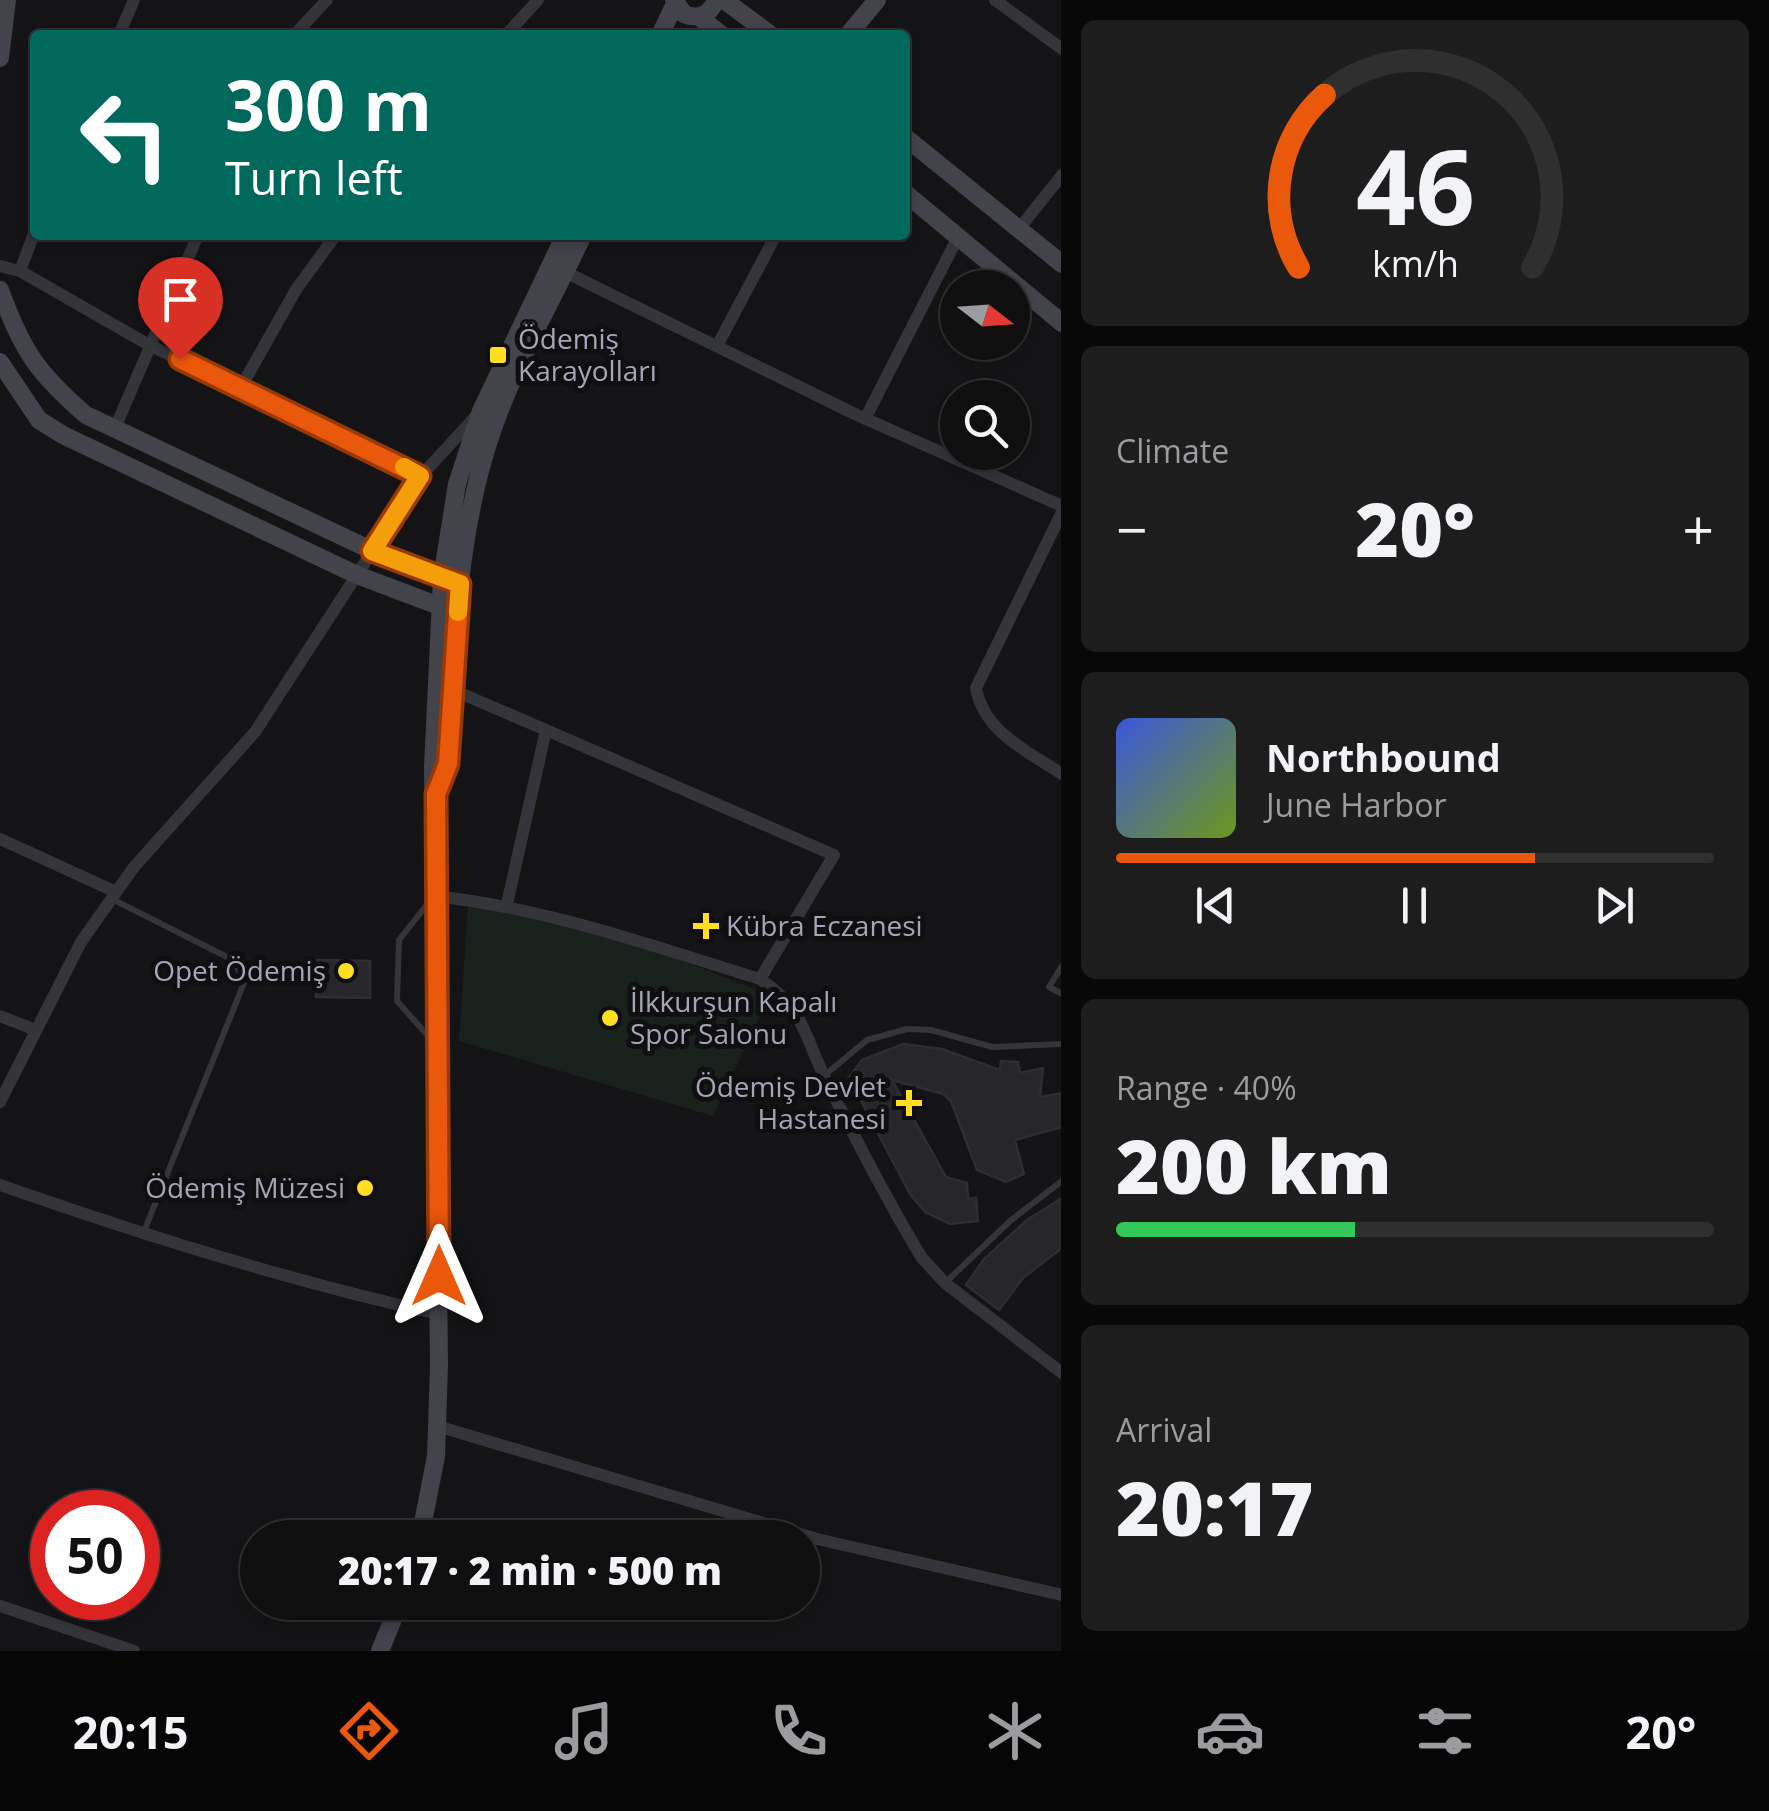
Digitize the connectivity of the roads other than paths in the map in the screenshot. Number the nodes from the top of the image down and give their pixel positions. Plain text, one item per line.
1 (6, 0) edge
2 (134, 0) edge
3 (327, 0) edge
4 (538, 0) edge
5 (716, 0) edge
6 (724, 0) edge
7 (877, 0) edge
8 (995, 0) edge
9 (674, 2) edge
10 (698, 17) junction
11 (126, 30) edge
12 (299, 30) edge
13 (511, 30) edge
14 (662, 30) edge
15 (688, 30) edge
16 (715, 30) edge
17 (764, 30) edge
18 (852, 30) edge
19 (1061, 48) edge
20 (0, 58) edge
21 (910, 142) edge
22 (1061, 177) edge
23 (910, 197) edge
24 (1018, 230) junction
25 (957, 239) junction
26 (32, 240) edge
27 (196, 240) edge
28 (332, 240) edge
29 (562, 240) edge
30 (581, 240) edge
31 (773, 240) edge
32 (1061, 263) edge
33 (0, 266) edge
34 (20, 271) junction
35 (565, 272) junction
36 (0, 290) edge
37 (1061, 322) edge
38 (150, 345) junction
39 (717, 346) junction
40 (0, 362) edge
41 (241, 387) junction
42 (480, 412) junction
43 (866, 418) junction
44 (115, 428) junction
45 (420, 476) junction
46 (1061, 509) edge
47 (1061, 511) edge
48 (372, 551) junction
49 (357, 575) junction
50 (451, 581) junction
51 (449, 610) junction
52 (452, 690) junction
53 (546, 730) junction
54 (1061, 773) edge
55 (436, 794) junction
56 (0, 839) edge
57 (114, 895) junction
58 (434, 896) junction
59 (508, 904) junction
60 (1061, 968) edge
61 (760, 979) junction
62 (1061, 993) edge
63 (0, 1016) edge
64 (34, 1030) junction
65 (1061, 1044) edge
66 (437, 1046) junction
67 (824, 1076) junction
68 (0, 1102) edge
69 (1061, 1182) edge
70 (0, 1184) edge
71 (142, 1235) junction
72 (945, 1283) junction
73 (439, 1314) junction
74 (1061, 1372) edge
75 (437, 1426) junction
76 (423, 1520) edge
77 (1061, 1595) edge
78 (0, 1606) edge
79 (393, 1620) edge
80 (134, 1651) edge
81 (380, 1651) edge

1 - 20 main road
2 - 11 street
3 - 12 street
4 - 13 street
5 - 10 main road
6 - 17 main road
7 - 18 main road
8 - 19 street
9 - 10 main road
9 - 14 main road
10 - 15 main road
10 - 16 main road
21 - 24 main road
22 - 24 street
23 - 25 main road
24 - 32 main road
25 - 37 main road
25 - 43 street
26 - 34 street
27 - 38 street
28 - 41 street
29 - 42 main road
30 - 35 main road
31 - 39 street
33 - 34 street
34 - 38 street
35 - 39 street
35 - 50 main road
36 - 44 main road
38 - 41 street
38 - 44 street
39 - 43 street
40 - 49 main road
41 - 45 street
42 - 45 street
42 - 50 main road
43 - 46 street
44 - 48 main road
45 - 48 street
47 - 54 street
48 - 49 street
48 - 50 main road
49 - 51 main road
49 - 57 street
50 - 51 main road
51 - 52 main road
51 - 55 main road
52 - 53 street
52 - 55 main road
53 - 59 street
53 - 61 street
55 - 58 main road
56 - 57 street
57 - 64 street
57 - 71 lane
58 - 59 street
58 - 66 main road
58 - 66 lane
59 - 61 street
60 - 62 lane
61 - 67 street
63 - 64 street
64 - 68 street
65 - 67 lane
66 - 73 main road
67 - 72 street
69 - 72 lane
70 - 71 street
71 - 73 street
72 - 74 street
73 - 75 main road
75 - 76 main road
75 - 77 street
78 - 80 street
79 - 81 main road

